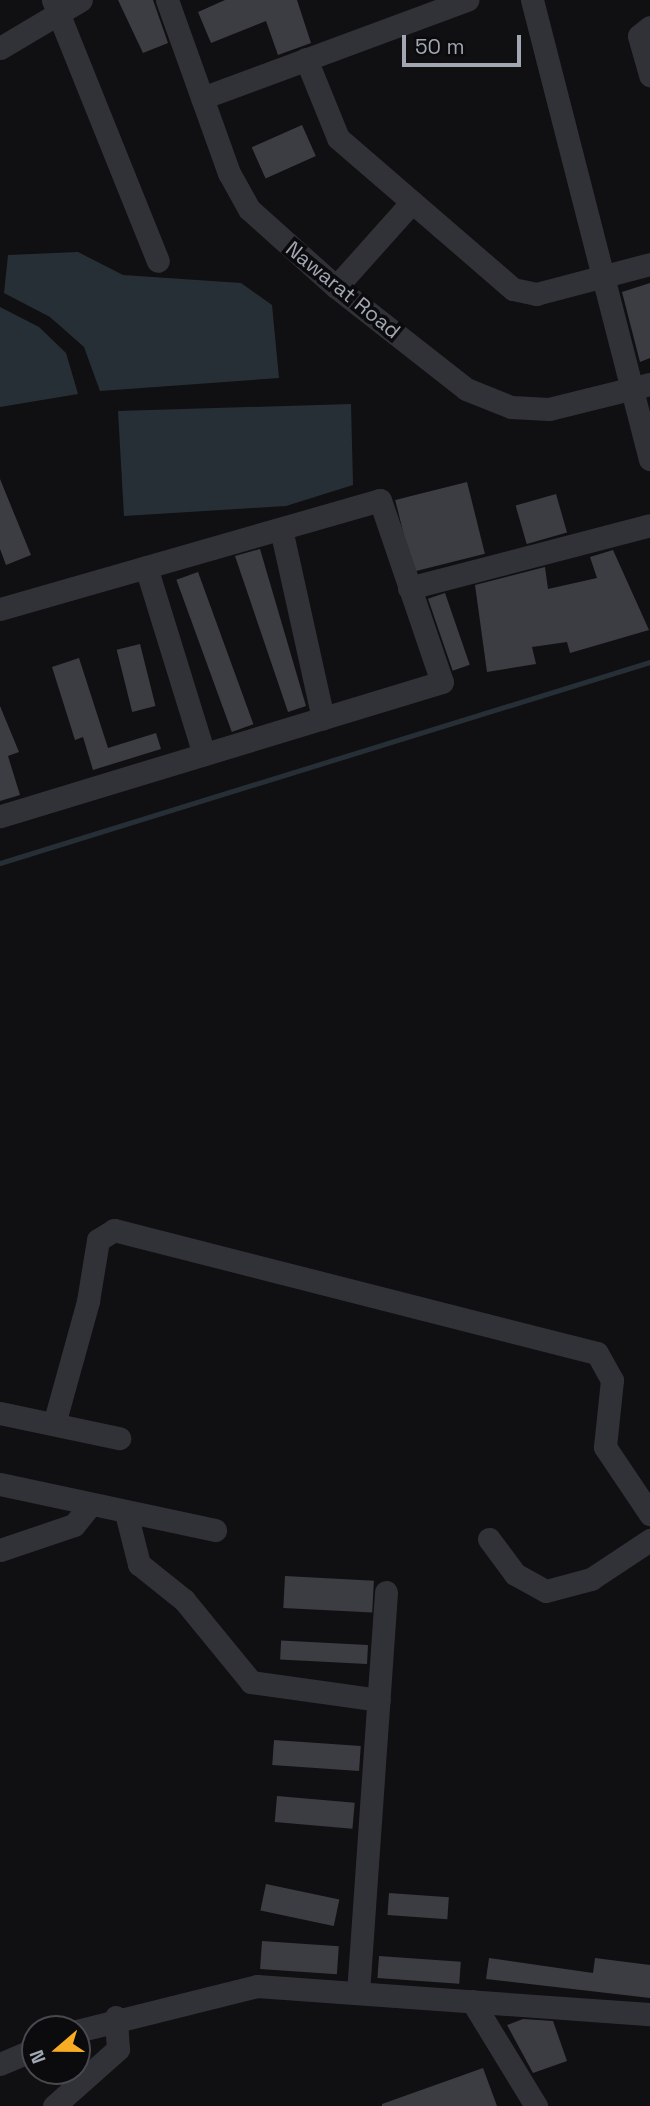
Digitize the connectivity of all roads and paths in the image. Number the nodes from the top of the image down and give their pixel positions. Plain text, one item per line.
1 (81, 0) edge
2 (168, 0) edge
3 (467, 0) edge
4 (532, 0) edge
5 (56, 6) edge
6 (650, 27) edge
7 (0, 48) edge
8 (306, 59) junction
9 (650, 75) edge
10 (202, 97) junction
11 (412, 202) junction
12 (158, 261) dead end
13 (650, 264) edge
14 (603, 276) junction
15 (336, 286) junction
16 (641, 386) edge
17 (650, 458) edge
18 (650, 526) edge
19 (281, 529) junction
20 (146, 567) junction
21 (409, 588) junction
22 (0, 609) edge
23 (323, 718) junction
24 (204, 754) junction
25 (0, 816) edge
26 (0, 1413) edge
27 (54, 1424) junction
28 (119, 1437) dead end
29 (0, 1485) edge
30 (90, 1505) junction
31 (126, 1513) junction
32 (650, 1514) edge
33 (215, 1530) dead end
34 (489, 1539) dead end
35 (650, 1540) edge
36 (0, 1550) edge
37 (386, 1592) dead end
38 (379, 1700) junction
39 (358, 1993) junction
40 (472, 2001) junction
41 (650, 2014) edge
42 (116, 2017) junction
43 (91, 2026) edge
44 (21, 2055) edge
45 (0, 2064) edge
46 (68, 2103) edge
47 (536, 2106) edge

1 - 5 street
2 - 10 street, Nawarat Road
3 - 8 street
4 - 14 street
5 - 7 street
5 - 12 street
6 - 9 street
8 - 10 street
8 - 11 street
10 - 15 street, Nawarat Road
11 - 14 street
11 - 15 street
13 - 14 street
14 - 16 street
15 - 16 street, Nawarat Road
16 - 17 street
18 - 21 street
19 - 20 street
19 - 21 street
19 - 23 street
20 - 22 street
20 - 24 street
21 - 23 street
23 - 24 street
24 - 25 street
26 - 27 street
27 - 28 street
27 - 32 street
29 - 30 street
30 - 31 street
30 - 36 street
31 - 33 street
31 - 38 street
34 - 35 street
37 - 38 street
38 - 39 street
39 - 40 street
39 - 42 street
40 - 41 street
40 - 47 street
42 - 43 street
42 - 46 street
44 - 45 street

